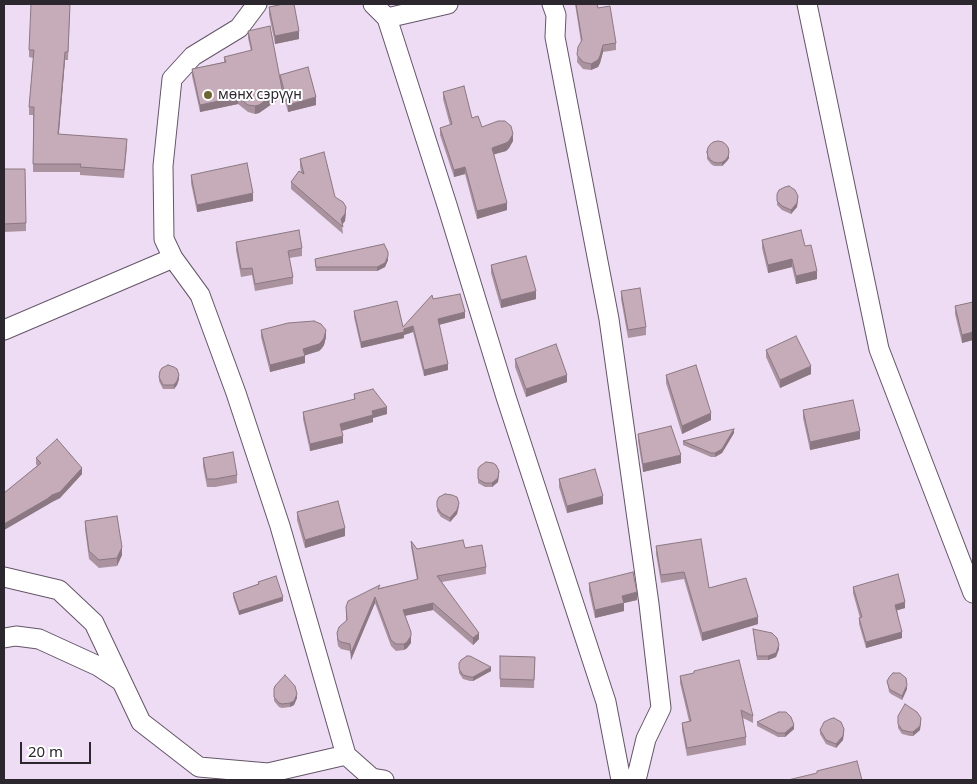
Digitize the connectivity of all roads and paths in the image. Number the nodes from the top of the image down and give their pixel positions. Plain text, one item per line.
1 (257, 4) edge
2 (373, 4) edge
3 (448, 4) edge
4 (552, 4) edge
5 (806, 4) edge
6 (387, 18) junction
7 (173, 258) junction
8 (4, 330) edge
9 (4, 577) edge
10 (973, 593) edge
11 (4, 638) edge
12 (141, 722) junction
13 (346, 755) junction
14 (384, 780) edge
15 (621, 780) edge
16 (636, 780) edge

1 - 7 street
2 - 6 street
3 - 6 street
4 - 16 street
5 - 10 street
6 - 15 street
7 - 8 street
7 - 13 street
9 - 12 street
11 - 12 street
12 - 13 street
13 - 14 street

